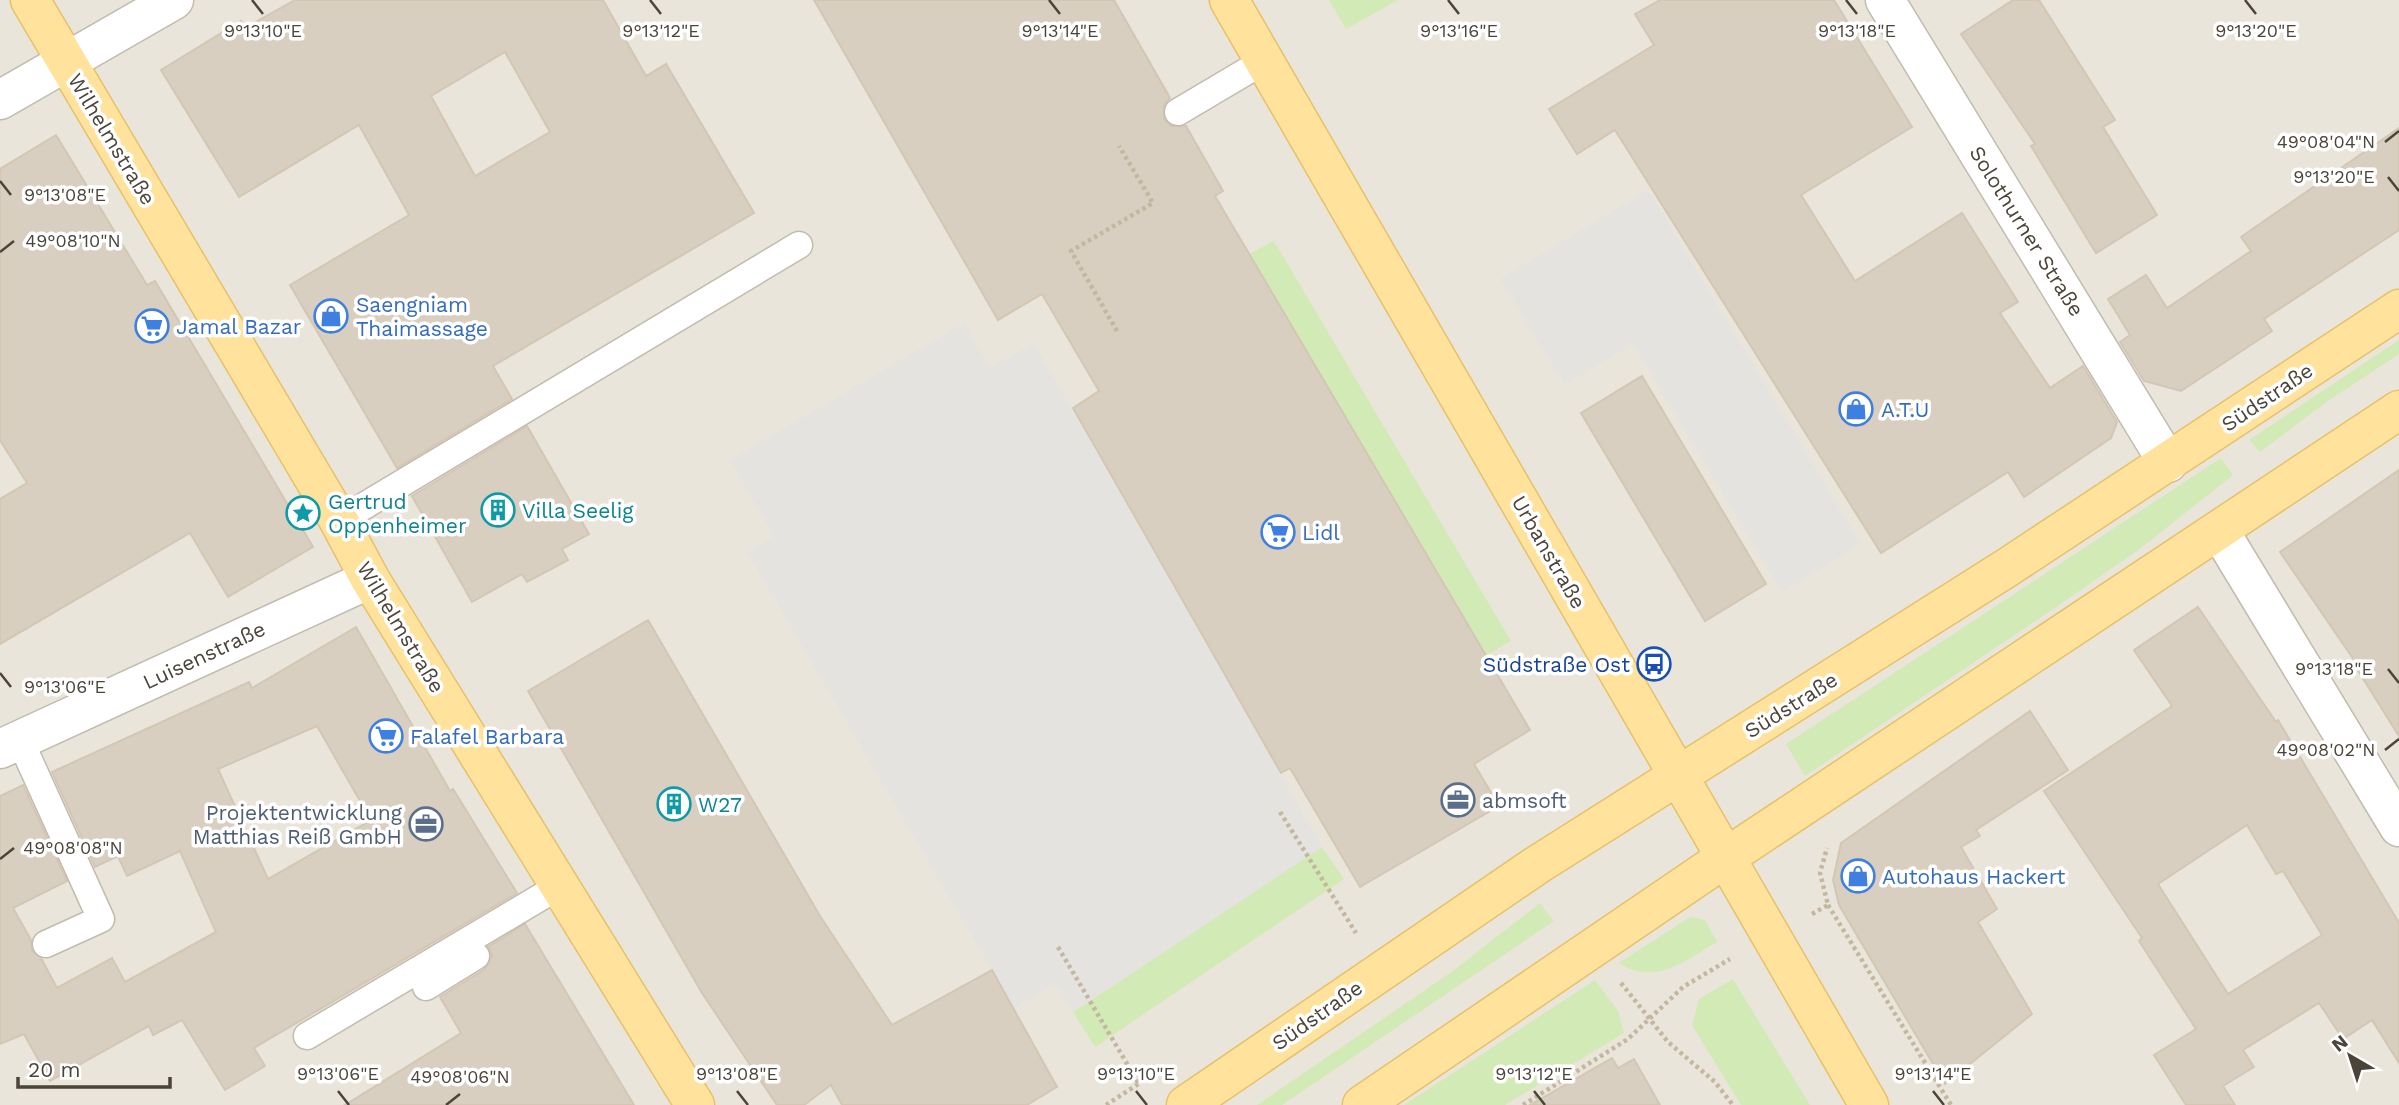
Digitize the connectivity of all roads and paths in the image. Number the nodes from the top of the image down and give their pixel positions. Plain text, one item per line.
1 (30, 0) edge
2 (174, 0) edge
3 (1229, 0) edge
4 (1885, 0) edge
5 (1264, 61) junction
6 (66, 62) junction
7 (0, 100) edge
8 (1178, 112) dead end
9 (1119, 146) dead end
10 (799, 246) dead end
11 (2399, 309) edge
12 (1117, 331) dead end
13 (2399, 410) edge
14 (2168, 463) junction
15 (339, 521) junction
16 (2227, 543) junction
17 (370, 579) junction
18 (10, 744) edge
19 (1678, 776) junction
20 (1280, 812) dead end
21 (2399, 827) edge
22 (1725, 858) junction
23 (565, 892) junction
24 (1828, 905) dead end
25 (1359, 939) dead end
26 (46, 944) dead end
27 (1058, 947) dead end
28 (1622, 985) dead end
29 (426, 987) dead end
30 (1649, 1019) junction
31 (307, 1036) dead end
32 (1139, 1084) dead end
33 (695, 1105) edge
34 (1186, 1105) edge
35 (1362, 1105) edge
36 (1523, 1105) edge
37 (1733, 1105) edge
38 (1869, 1105) edge
39 (1951, 1105) edge

1 - 6 main road, Wilhelmstraße
2 - 6 street
3 - 5 main road, Urbanstraße
4 - 14 street, Solothurner Straße
5 - 8 lane
5 - 19 main road, Urbanstraße
6 - 7 street
6 - 15 main road, Wilhelmstraße
9 - 12 path
10 - 15 lane
11 - 14 main road, Südstraße
13 - 16 main road
14 - 19 main road, Südstraße
15 - 17 main road, Wilhelmstraße
16 - 21 street
16 - 22 main road
17 - 18 street, Luisenstraße
17 - 23 main road, Wilhelmstraße
18 - 26 lane
19 - 22 main road, Urbanstraße
19 - 34 main road, Südstraße
20 - 25 path
22 - 35 main road
22 - 38 main road, Urbanstraße
23 - 29 lane
23 - 31 lane
23 - 33 main road, Wilhelmstraße
24 - 39 path
27 - 32 path
28 - 30 path
30 - 36 path
30 - 37 path

